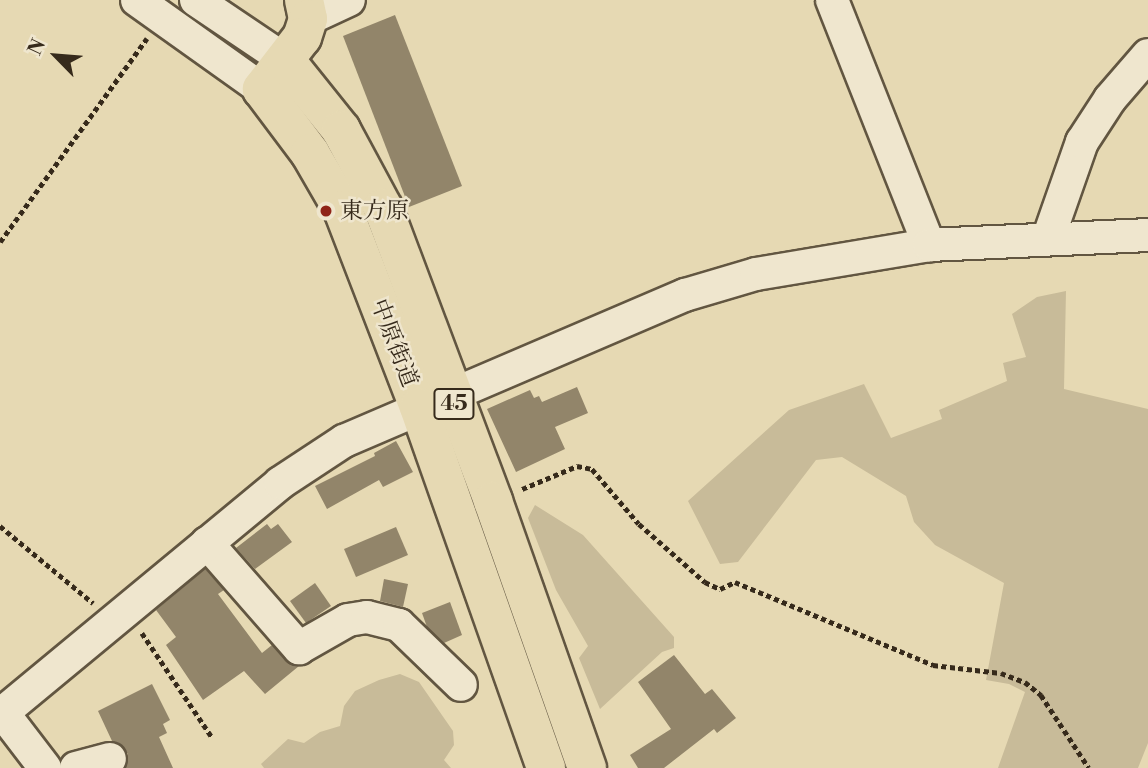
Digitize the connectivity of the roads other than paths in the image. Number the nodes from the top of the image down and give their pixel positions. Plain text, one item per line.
1 (195, 0) edge
2 (349, 0) edge
3 (832, 0) edge
4 (150, 8) edge
5 (306, 9) edge
6 (1148, 55) edge
7 (274, 74) junction
8 (1148, 235) edge
9 (1048, 239) junction
10 (929, 245) junction
11 (435, 400) junction
12 (207, 543) junction
13 (461, 685) dead end
14 (1, 714) edge
15 (110, 759) dead end
16 (45, 768) edge
17 (76, 768) edge
18 (546, 768) edge
19 (587, 768) edge

1 - 7 street
2 - 5 street
3 - 10 street
4 - 7 street
5 - 7 main road
6 - 9 street
7 - 11 main road, 中原街道 / 45
8 - 9 street
9 - 10 street
10 - 11 street
11 - 12 street
11 - 18 main road, 中原街道 / 45
11 - 19 main road, 中原街道 / 45
12 - 13 street
12 - 14 street
14 - 16 street
15 - 17 street

